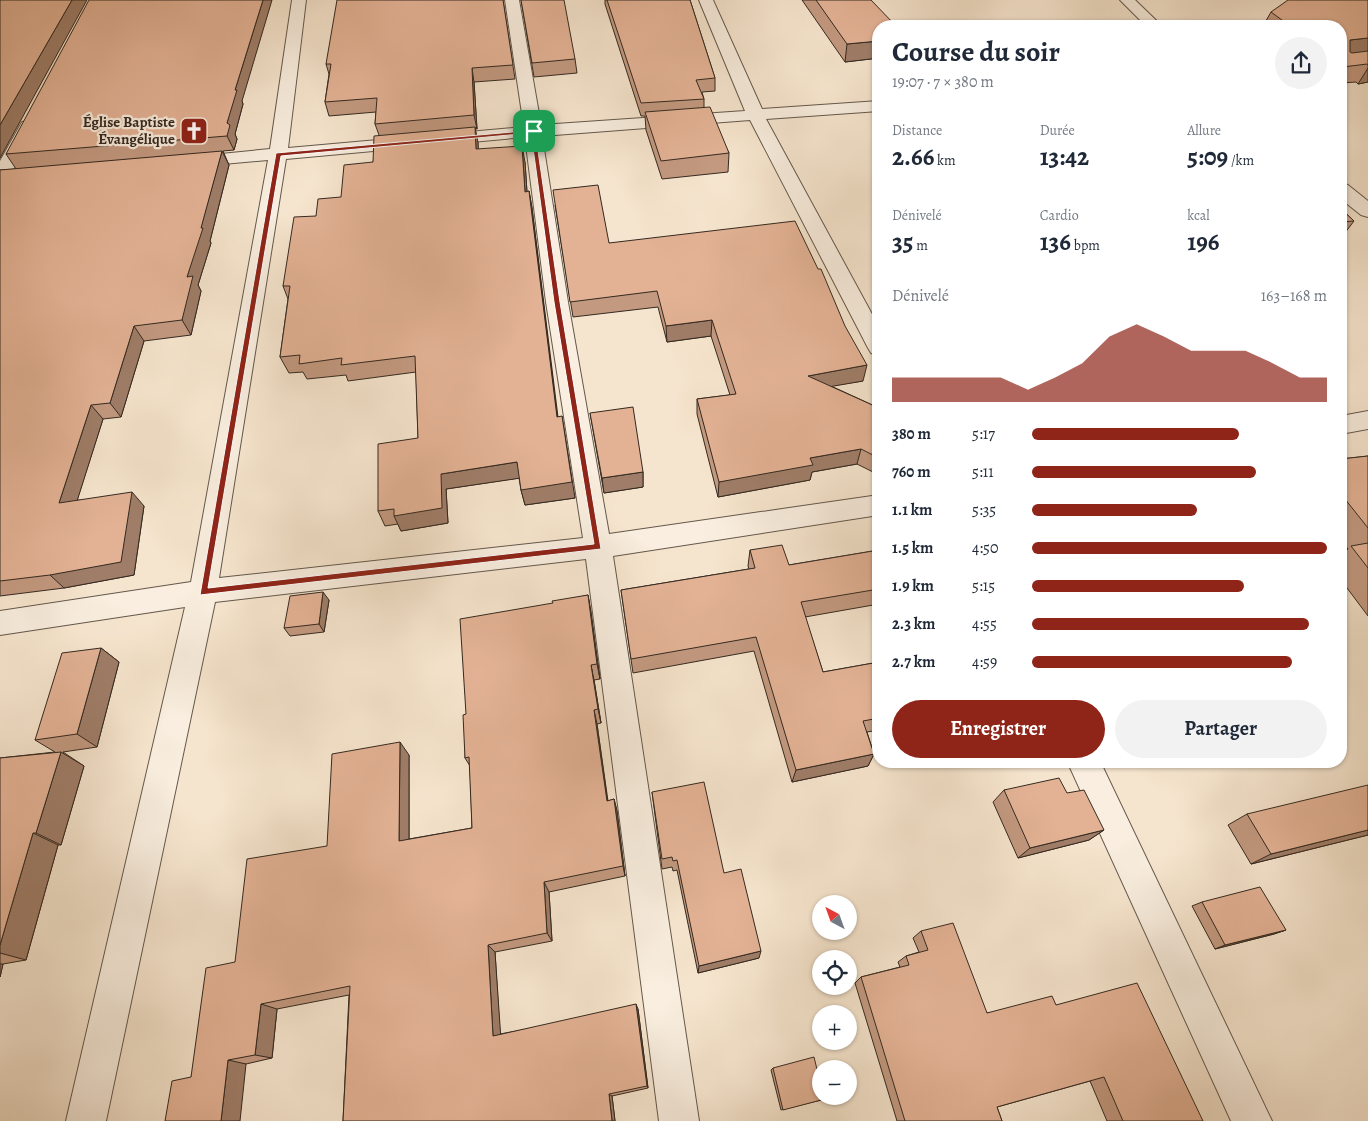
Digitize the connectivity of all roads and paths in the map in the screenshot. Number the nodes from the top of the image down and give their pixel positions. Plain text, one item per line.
1 (299, 0) edge
2 (512, 0) edge
3 (706, 0) edge
4 (1127, 0) edge
5 (1148, 20) edge
6 (872, 107) edge
7 (36, 110) edge
8 (756, 116) junction
9 (534, 131) junction
10 (278, 154) junction
11 (169, 164) edge
12 (20, 177) edge
13 (0, 178) edge
14 (1347, 194) edge
15 (1368, 211) edge
16 (872, 335) edge
17 (1368, 420) edge
18 (1347, 424) edge
19 (872, 506) edge
20 (598, 547) junction
21 (203, 592) junction
22 (0, 622) edge
23 (1086, 768) edge
24 (86, 1121) edge
25 (679, 1121) edge
26 (1252, 1121) edge

1 - 10 street
2 - 9 street
3 - 8 street
4 - 5 street
6 - 8 street
7 - 13 street
8 - 9 street
8 - 16 street
9 - 10 street
9 - 20 street
10 - 11 street
10 - 21 street
12 - 13 street
14 - 15 street
17 - 18 street
19 - 20 street
20 - 21 street
20 - 25 street
21 - 22 street
21 - 24 street
23 - 26 street

